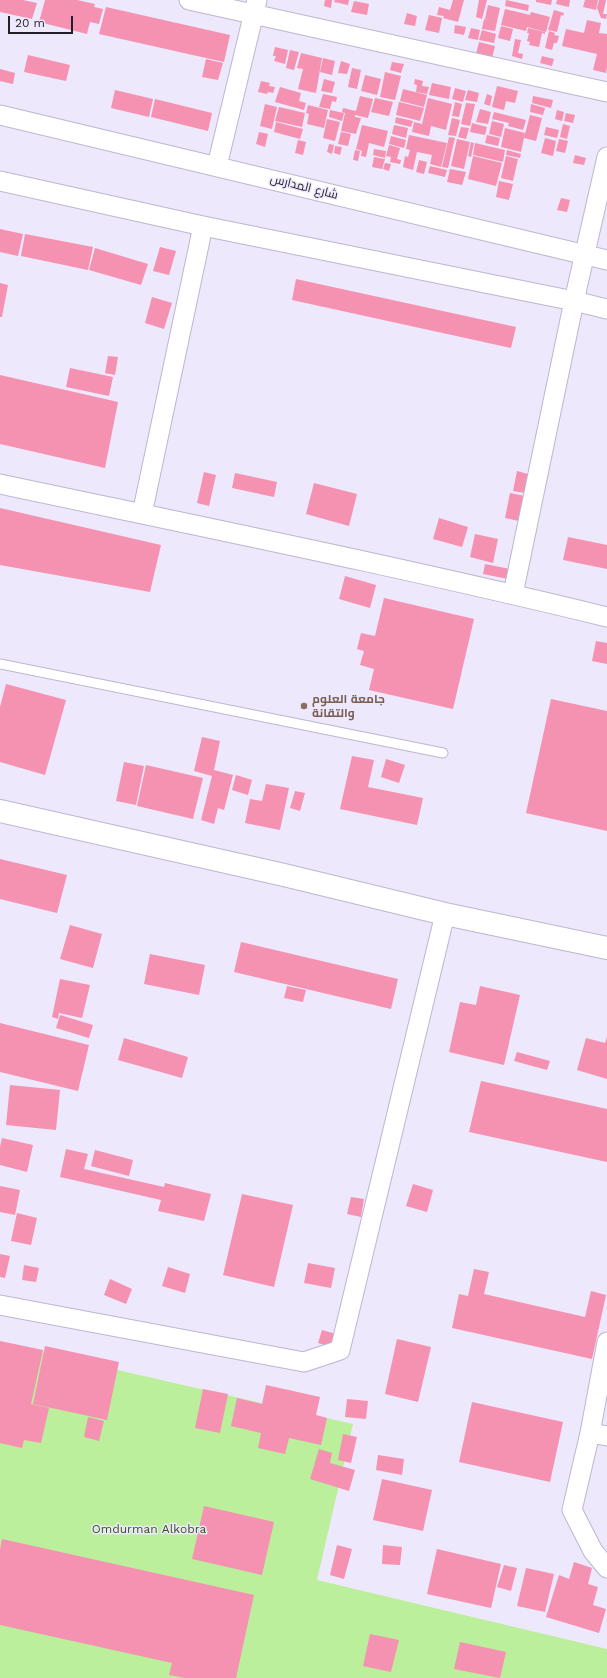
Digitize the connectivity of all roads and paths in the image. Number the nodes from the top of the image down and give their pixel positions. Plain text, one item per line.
1 (188, 0) edge
2 (255, 7) edge
3 (607, 92) edge
4 (0, 115) edge
5 (607, 157) edge
6 (217, 166) junction
7 (0, 181) edge
8 (203, 226) junction
9 (584, 255) junction
10 (607, 260) edge
11 (574, 301) junction
12 (607, 309) edge
13 (0, 484) edge
14 (142, 514) junction
15 (513, 594) junction
16 (607, 616) edge
17 (0, 664) edge
18 (444, 753) dead end
19 (0, 811) edge
20 (445, 914) junction
21 (607, 948) edge
22 (0, 1305) edge
23 (607, 1342) edge
24 (598, 1434) edge
25 (607, 1568) edge

1 - 2 street
2 - 3 street
2 - 6 street
4 - 6 street, شارع المدارس
5 - 9 street
6 - 9 street, شارع المدارس
7 - 8 street
8 - 11 street
8 - 14 street
9 - 10 street, شارع المدارس
9 - 11 street
11 - 12 street
11 - 15 street
13 - 14 street
14 - 15 street
15 - 16 street
17 - 18 lane
19 - 20 street
20 - 21 street
20 - 22 street
23 - 24 street
24 - 25 street

